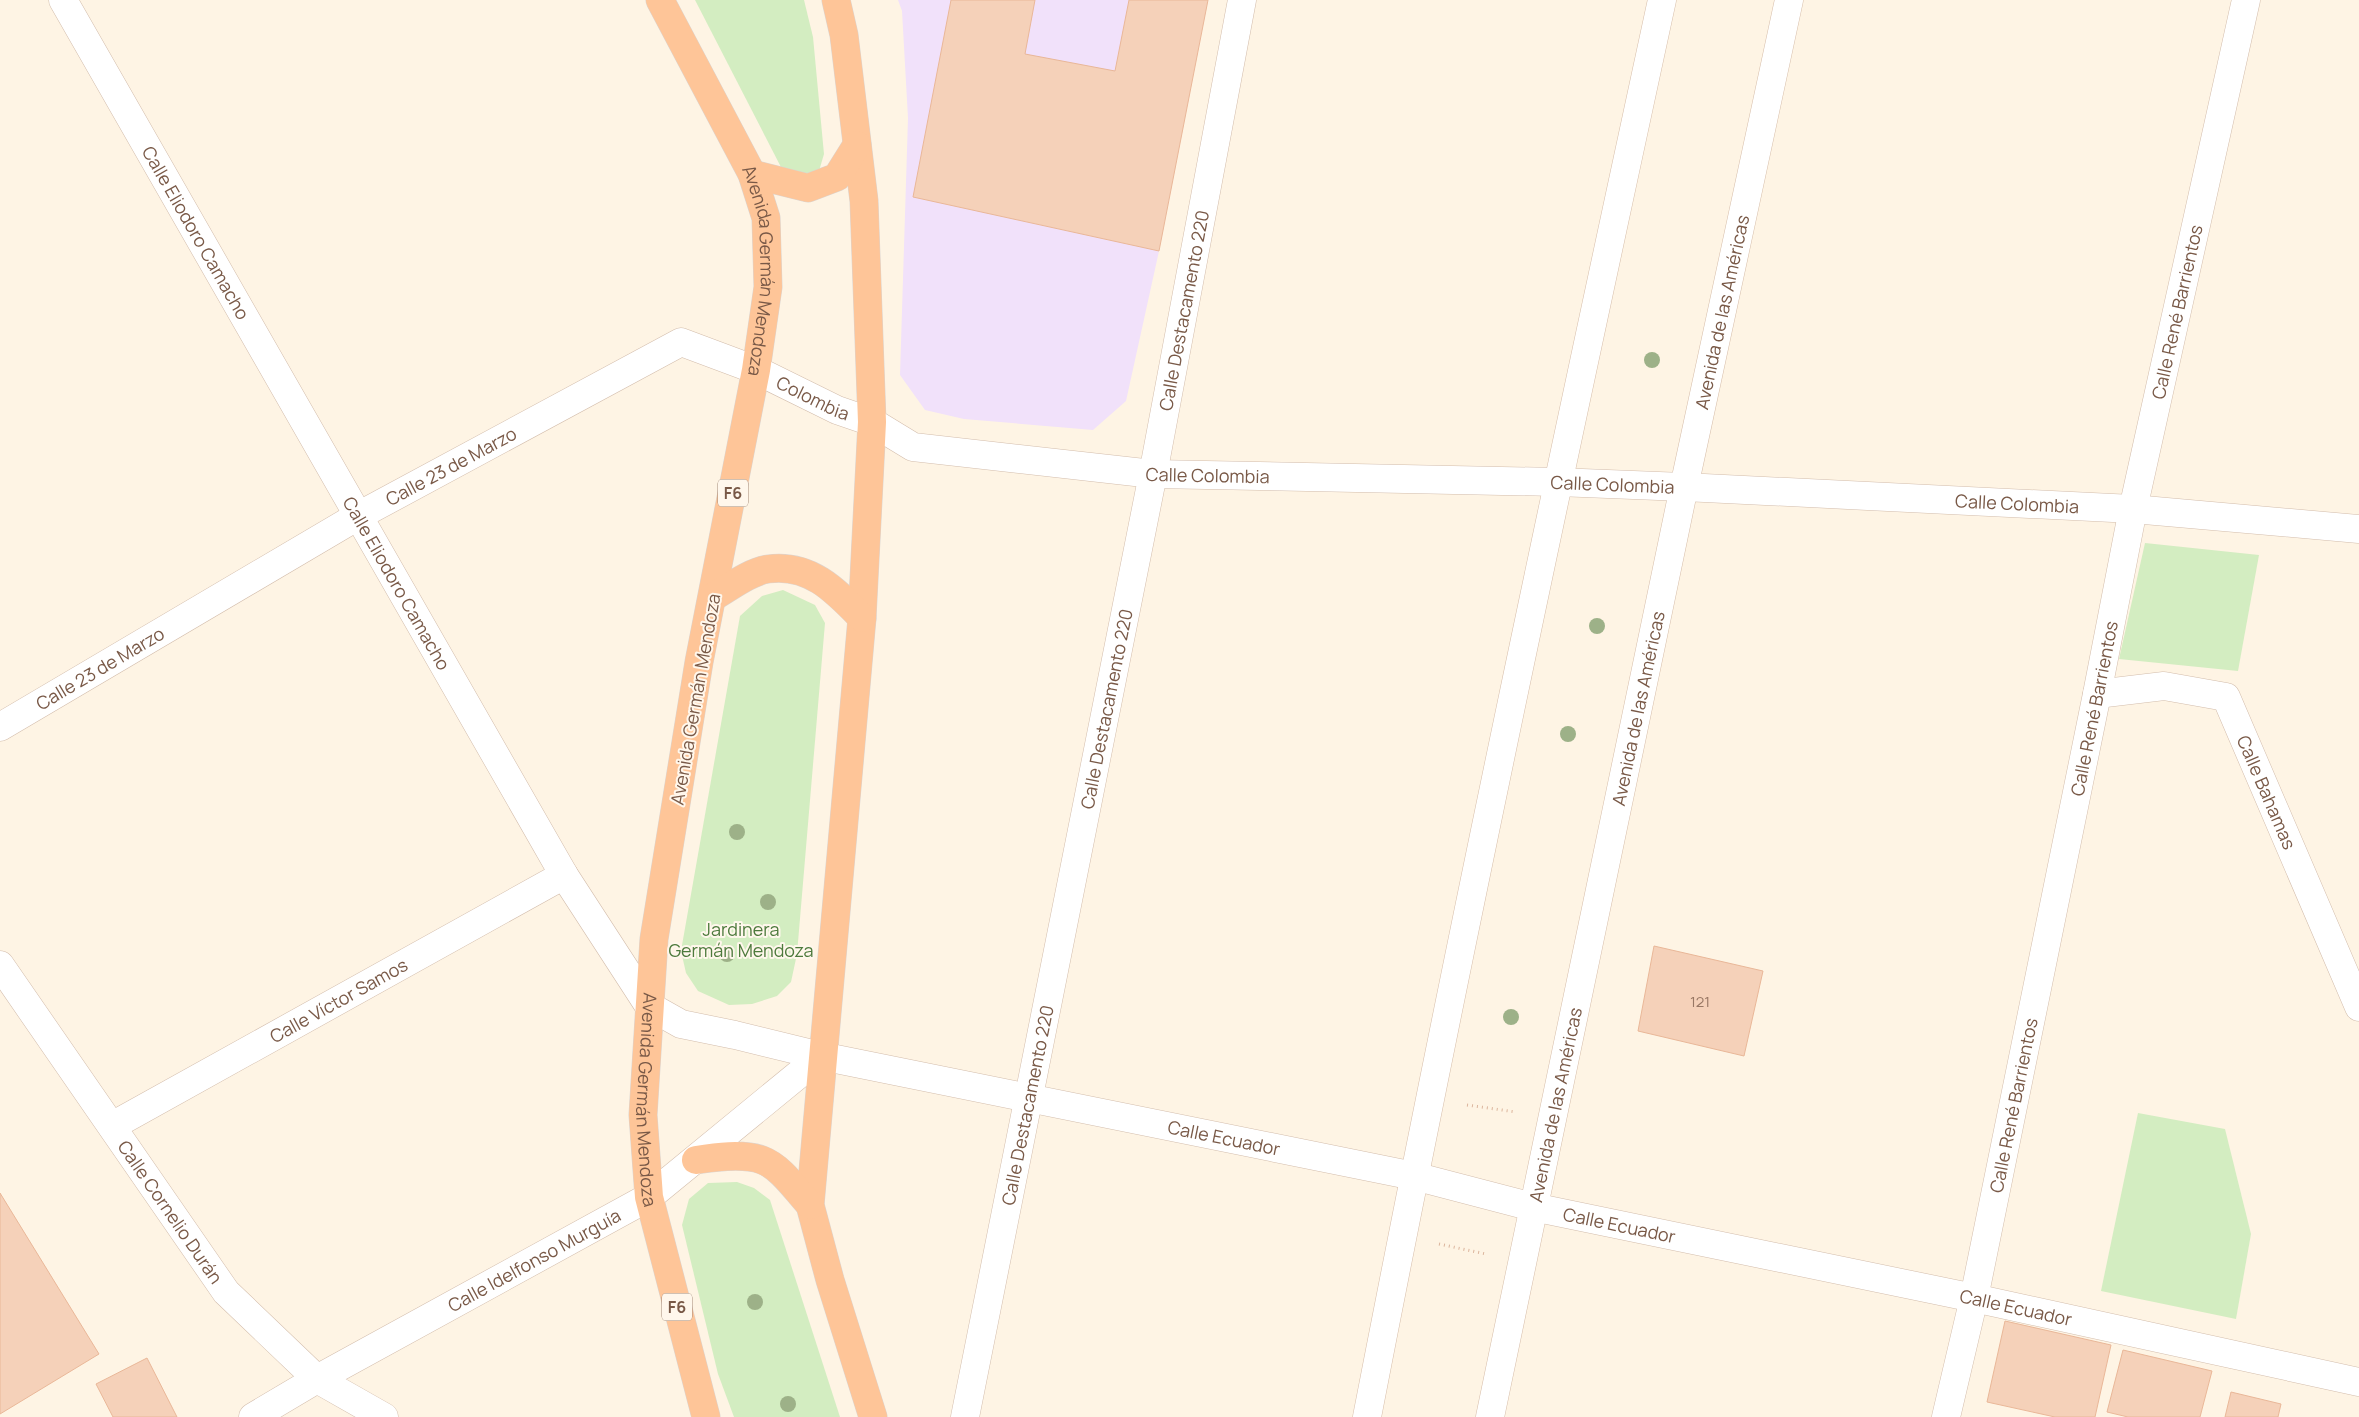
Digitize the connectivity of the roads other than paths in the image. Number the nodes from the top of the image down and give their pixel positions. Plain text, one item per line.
1 (64, 0) edge
2 (660, 0) edge
3 (836, 0) edge
4 (1242, 0) edge
5 (1662, 0) edge
6 (1789, 0) edge
7 (2246, 0) edge
8 (857, 145) junction
9 (752, 174) junction
10 (756, 370) junction
11 (872, 422) junction
12 (1153, 474) junction
13 (1557, 482) junction
14 (1684, 487) junction
15 (2132, 508) junction
16 (358, 516) junction
17 (2359, 529) edge
18 (713, 597) junction
19 (862, 618) junction
20 (2098, 694) junction
21 (0, 727) edge
22 (564, 875) junction
23 (0, 965) edge
24 (649, 1006) junction
25 (2359, 1007) edge
26 (821, 1056) junction
27 (1029, 1100) junction
28 (112, 1126) junction
29 (696, 1160) junction
30 (1414, 1176) junction
31 (649, 1197) junction
32 (810, 1205) junction
33 (1533, 1207) junction
34 (1974, 1298) junction
35 (317, 1379) junction
36 (2359, 1382) edge
37 (253, 1417) edge
38 (384, 1417) edge
39 (706, 1417) edge
40 (874, 1417) edge
41 (965, 1417) edge
42 (1367, 1417) edge
43 (1490, 1417) edge
44 (1946, 1417) edge

1 - 16 street, Calle Eliodoro Camacho
2 - 9 highway, Avenida Germán Mendoza / F6
3 - 8 highway
4 - 12 street, Calle Destacamento 220
5 - 13 street
6 - 14 street, Avenida de las Américas
7 - 15 street, Calle René Barrientos
8 - 9 highway
8 - 11 highway
9 - 10 highway, Avenida Germán Mendoza / F6
10 - 11 street, Colombia
10 - 16 street, Calle 23 de Marzo
10 - 18 highway, Avenida Germán Mendoza / F6
11 - 12 street, Calle Colombia
11 - 19 highway
12 - 13 street, Calle Colombia
12 - 27 street, Calle Destacamento 220
13 - 14 street, Calle Colombia
13 - 30 street
14 - 15 street, Calle Colombia
14 - 33 street, Avenida de las Américas
15 - 17 street, Calle Colombia
15 - 20 street, Calle René Barrientos
16 - 21 street, Calle 23 de Marzo
16 - 22 street, Calle Eliodoro Camacho
18 - 19 highway
18 - 24 highway, Avenida Germán Mendoza / F6
19 - 26 highway
20 - 25 street, Calle Bahamas
20 - 34 street, Calle René Barrientos
22 - 24 street, Calle Eliodoro Camacho
22 - 28 street, Calle Víctor Samos
23 - 28 street, Calle Cornelio Durán
24 - 26 street, Calle Eliodoro Camacho
24 - 31 highway, Avenida Germán Mendoza / F6
26 - 27 street, Calle Ecuador
26 - 29 street, Calle Idelfonso Murguía
26 - 32 highway
27 - 30 street, Calle Ecuador
27 - 41 street, Calle Destacamento 220
28 - 35 street, Calle Cornelio Durán
29 - 31 street, Calle Idelfonso Murguía
29 - 32 highway
30 - 33 street, Calle Ecuador
30 - 42 street
31 - 35 street, Calle Idelfonso Murguía
31 - 39 highway, Avenida Germán Mendoza / F6
32 - 40 highway
33 - 34 street, Calle Ecuador
33 - 43 street, Avenida de las Américas
34 - 36 street, Calle Ecuador
34 - 44 street, Calle René Barrientos
35 - 37 street, Calle Idelfonso Murguía
35 - 38 street, Calle Cornelio Durán

